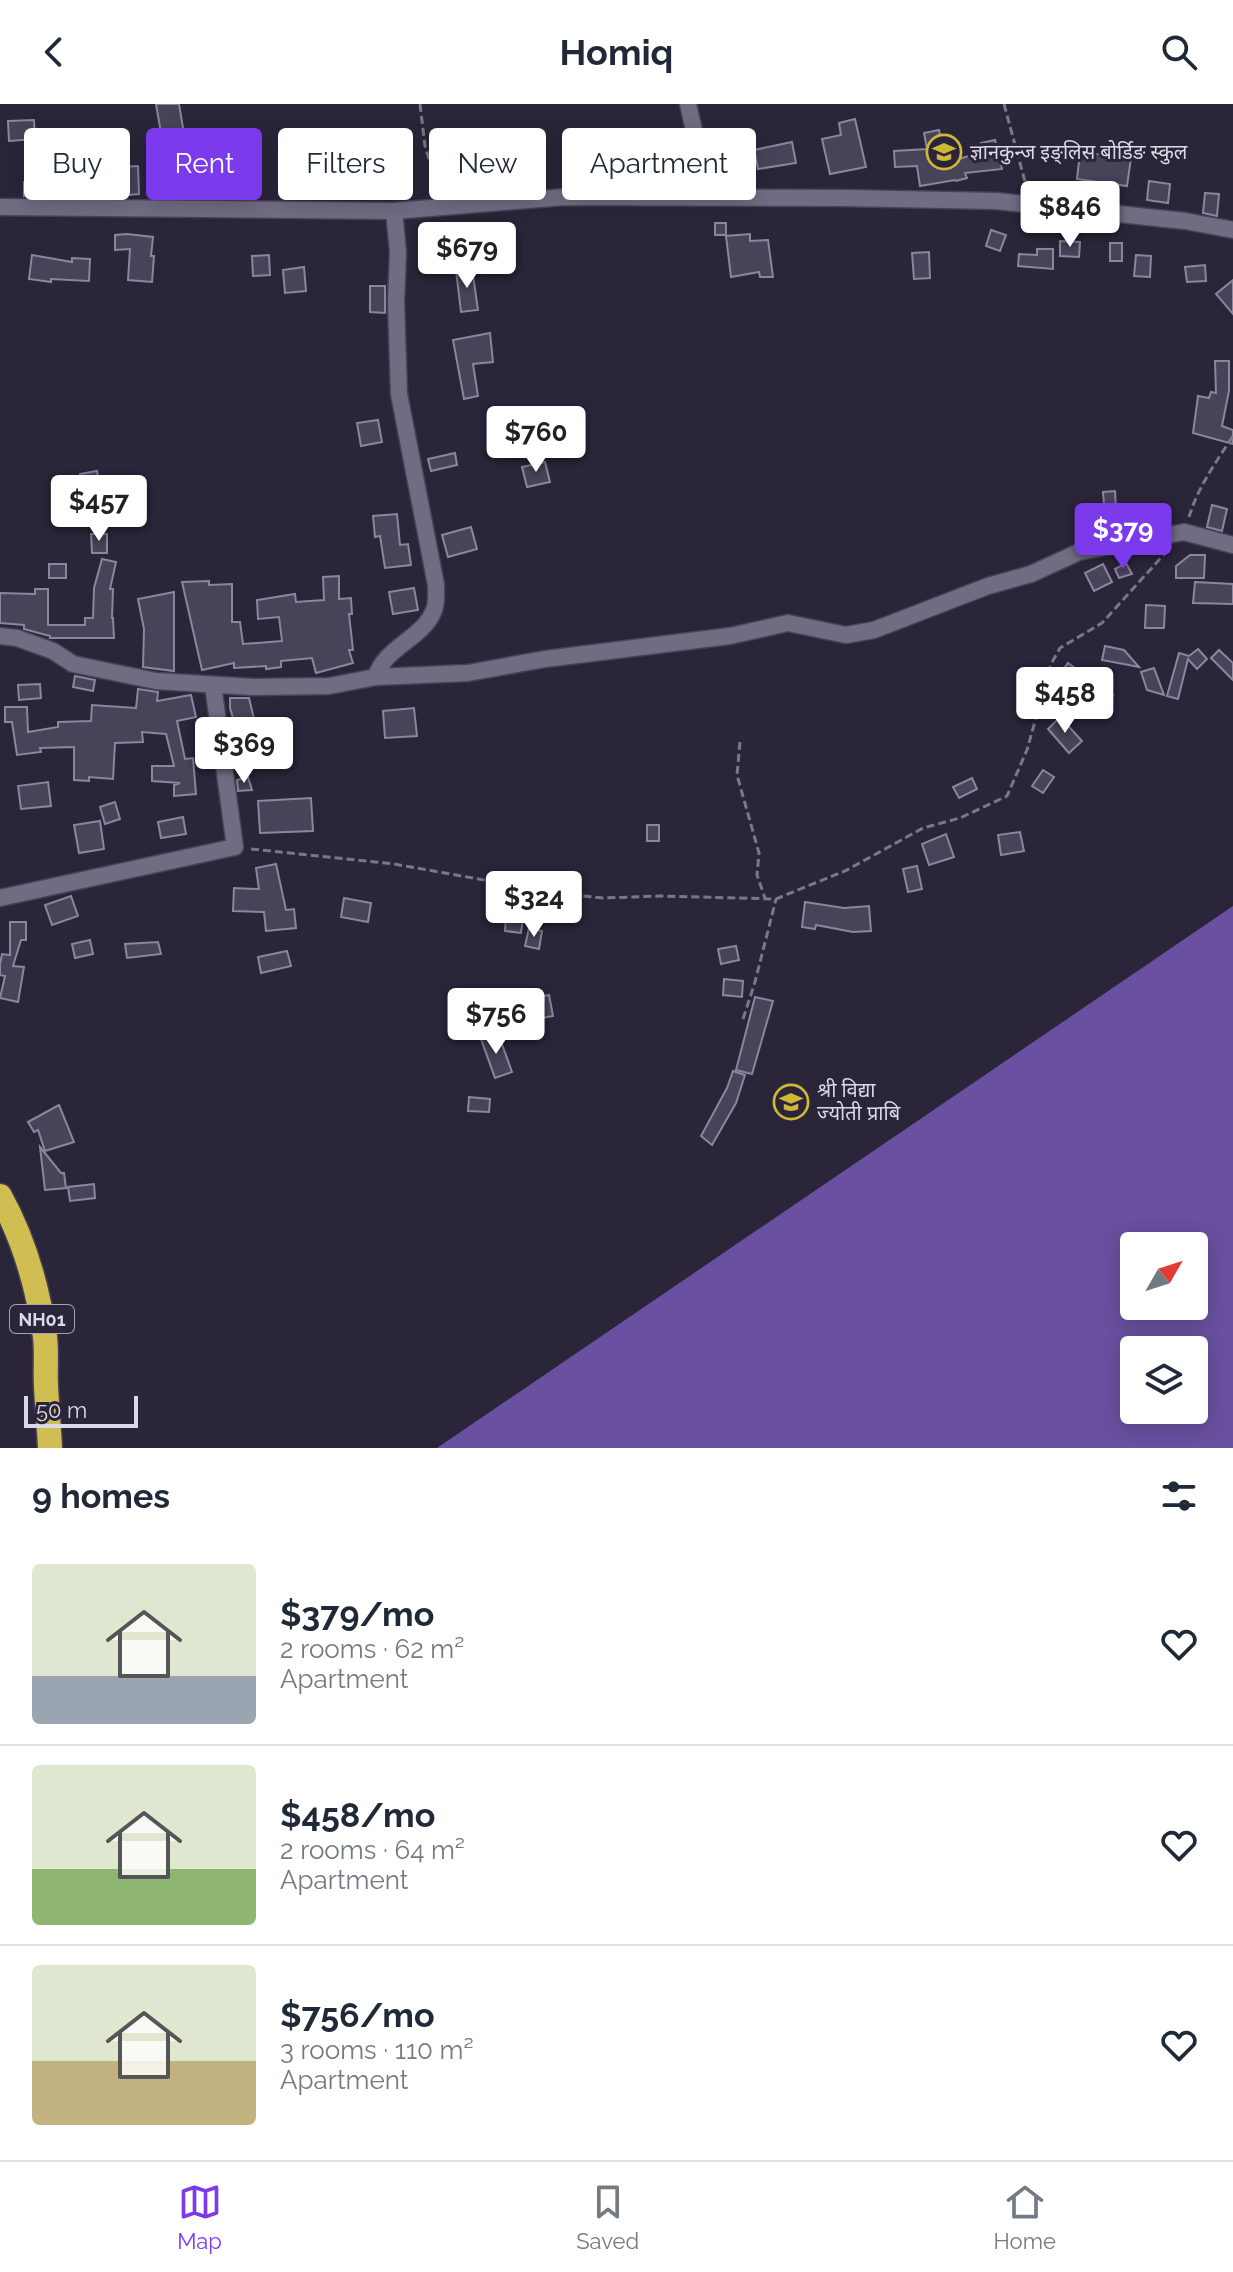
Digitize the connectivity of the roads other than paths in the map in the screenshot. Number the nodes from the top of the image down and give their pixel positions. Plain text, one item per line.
1 (688, 104) edge
2 (693, 128) edge
3 (562, 197) edge
4 (756, 198) edge
5 (0, 207) edge
6 (394, 211) junction
7 (1233, 230) edge
8 (1233, 545) edge
9 (0, 636) edge
10 (376, 677) junction
11 (213, 685) junction
12 (0, 898) edge
13 (0, 1196) edge
14 (50, 1448) edge

1 - 2 street
3 - 6 street
4 - 7 street
5 - 6 street
6 - 10 street
8 - 10 street
9 - 11 street
10 - 11 street
11 - 12 street
13 - 14 highway, NH01

